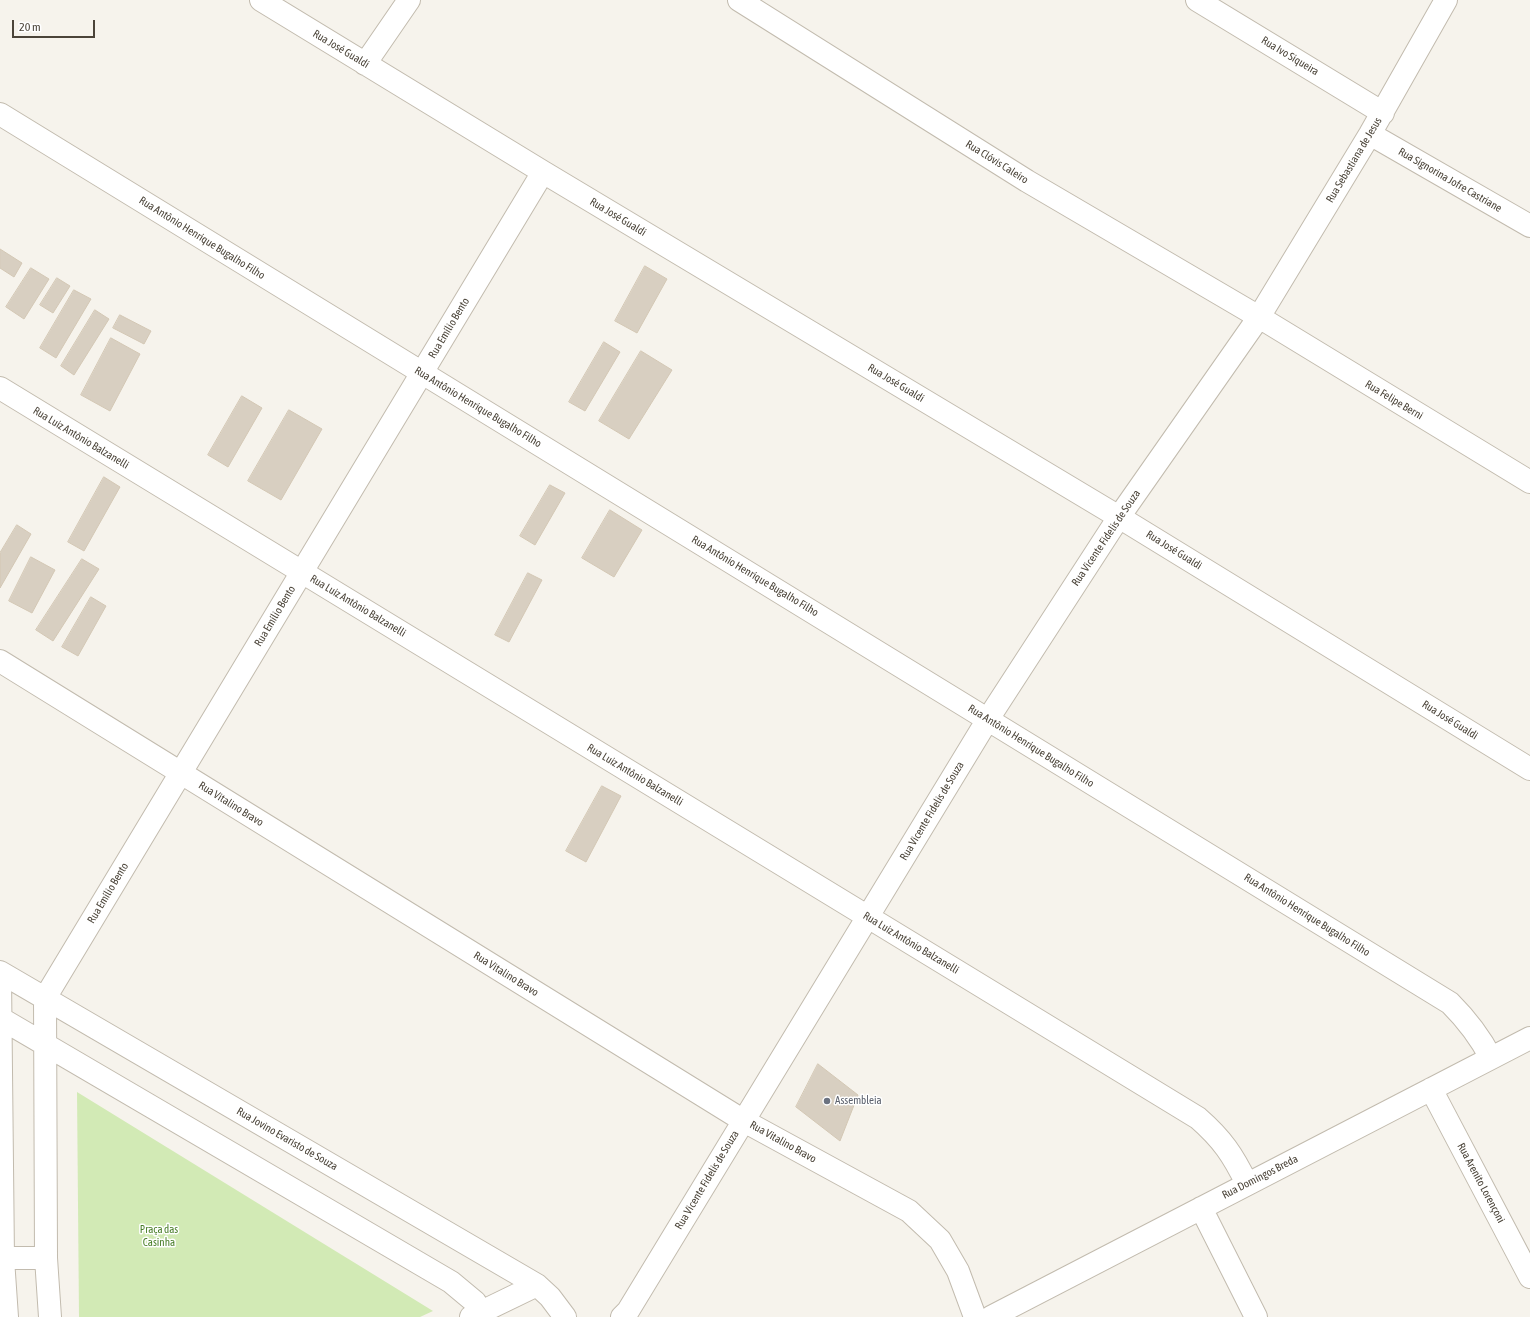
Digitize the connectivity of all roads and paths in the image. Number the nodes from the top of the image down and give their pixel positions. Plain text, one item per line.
1 (261, 0) edge
2 (408, 0) edge
3 (739, 0) edge
4 (1197, 0) edge
5 (1446, 0) edge
6 (365, 64) junction
7 (1383, 113) junction
8 (0, 114) edge
9 (1370, 134) junction
10 (543, 172) junction
11 (1530, 226) edge
12 (1259, 317) junction
13 (422, 373) junction
14 (0, 388) edge
15 (1530, 482) edge
16 (1119, 517) junction
17 (302, 572) junction
18 (0, 661) edge
19 (988, 719) junction
20 (1530, 768) edge
21 (180, 773) junction
22 (868, 917) junction
23 (0, 972) edge
24 (0, 977) edge
25 (45, 998) junction
26 (0, 1018) edge
27 (1530, 1038) edge
28 (45, 1045) junction
29 (1491, 1058) junction
30 (1431, 1089) junction
31 (744, 1121) junction
32 (1247, 1184) junction
33 (1201, 1208) junction
34 (1, 1258) edge
35 (46, 1258) junction
36 (1530, 1277) edge
37 (537, 1285) junction
38 (480, 1315) edge
39 (7, 1317) edge
40 (50, 1317) edge
41 (565, 1317) edge
42 (622, 1317) edge
43 (975, 1317) edge
44 (991, 1317) edge
45 (1256, 1317) edge

1 - 6 street, Rua José Gualdi
2 - 6 street
3 - 12 street, Rua Clóvis Caleiro
4 - 7 street, Rua Ivo Siqueira
5 - 7 street, Rua Sebastiana de Jesus
6 - 10 street, Rua José Gualdi
7 - 9 street, Rua Sebastiana de Jesus
8 - 13 street, Rua Antônio Henrique Bugalho Filho
9 - 11 street, Rua Signorina Jofre Castriane
9 - 12 street, Rua Sebastiana de Jesus
10 - 13 street, Rua Emílio Bento
10 - 16 street, Rua José Gualdi
12 - 15 street, Rua Felipe Berni
12 - 16 street, Rua Vicente Fidelis de Souza
13 - 17 street, Rua Emílio Bento
13 - 19 street, Rua Antônio Henrique Bugalho Filho
14 - 17 street, Rua Luiz Antônio Balzanelli
16 - 19 street, Rua Vicente Fidelis de Souza
16 - 20 street, Rua José Gualdi
17 - 21 street, Rua Emílio Bento
17 - 22 street, Rua Luiz Antônio Balzanelli
18 - 21 street, Rua Vitalino Bravo
19 - 22 street, Rua Vicente Fidelis de Souza
19 - 29 street, Rua Antônio Henrique Bugalho Filho
21 - 25 street, Rua Emílio Bento
21 - 31 street, Rua Vitalino Bravo
22 - 31 street, Rua Vicente Fidelis de Souza
22 - 32 street, Rua Luiz Antônio Balzanelli
23 - 25 street, Rua Jovino Evaristo de Souza
24 - 26 street
25 - 28 street
25 - 37 street, Rua Jovino Evaristo de Souza
26 - 28 street
26 - 34 street
27 - 29 street, Rua Domingos Breda
28 - 35 street
28 - 38 street
29 - 30 street, Rua Domingos Breda
30 - 32 street, Rua Domingos Breda
30 - 36 street, Rua Arenito Lorençoni
31 - 42 street, Rua Vicente Fidelis de Souza
31 - 43 street, Rua Vitalino Bravo
32 - 33 street, Rua Domingos Breda
33 - 44 street, Rua Domingos Breda
33 - 45 street
34 - 35 street
34 - 39 street
35 - 40 street
37 - 38 street
37 - 41 street, Rua Jovino Evaristo de Souza

